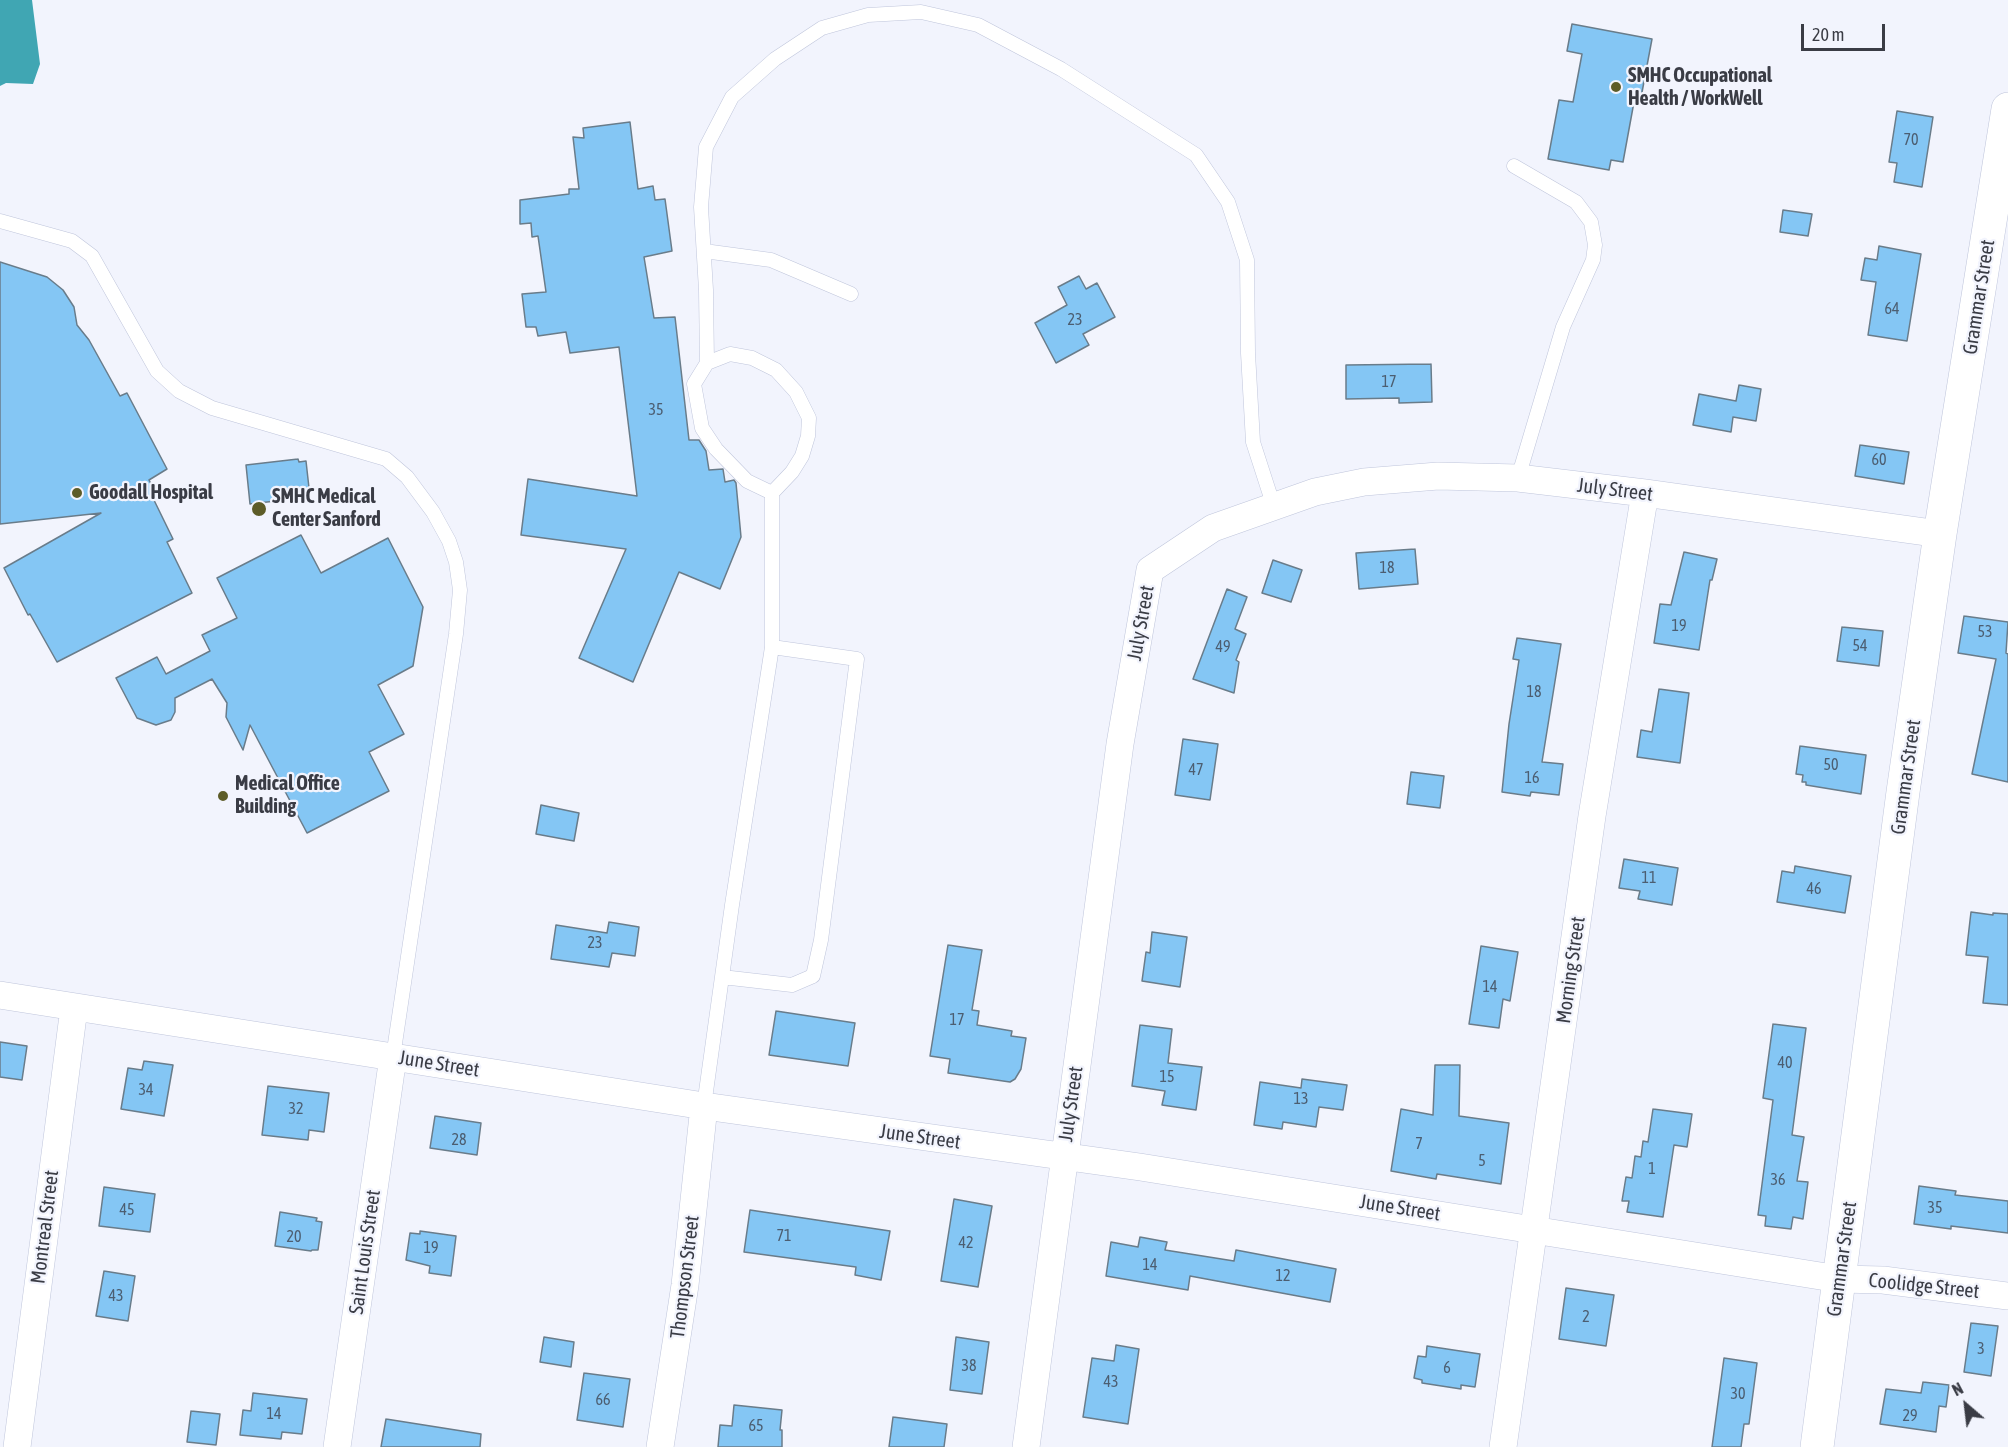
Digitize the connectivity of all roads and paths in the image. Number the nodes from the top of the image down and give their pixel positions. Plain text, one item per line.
1 (2008, 110) edge
2 (1514, 166) dead end
3 (0, 221) edge
4 (704, 251) junction
5 (851, 294) dead end
6 (707, 363) junction
7 (1518, 478) junction
8 (772, 493) junction
9 (1645, 493) junction
10 (1274, 507) junction
11 (1940, 534) junction
12 (772, 647) junction
13 (722, 977) junction
14 (0, 995) edge
15 (74, 1008) junction
16 (393, 1057) junction
17 (705, 1106) junction
18 (1064, 1156) junction
19 (1533, 1229) junction
20 (1839, 1279) junction
21 (2008, 1296) edge
22 (17, 1447) edge
23 (337, 1447) edge
24 (660, 1447) edge
25 (1026, 1447) edge
26 (1503, 1447) edge
27 (1817, 1447) edge

1 - 11 street, Grammar Street
2 - 7 lane
3 - 16 lane
4 - 5 lane
4 - 6 lane
4 - 10 lane
6 - 8 lane
6 - 8 lane
7 - 9 street, July Street
7 - 10 street, July Street
8 - 12 lane
9 - 11 street, July Street
9 - 19 street, Morning Street
10 - 18 street, July Street
11 - 20 street, Grammar Street
12 - 13 lane
12 - 13 lane
13 - 17 lane
14 - 15 street, June Street
15 - 16 street, June Street
15 - 22 street, Montreal Street
16 - 17 street, June Street
16 - 23 street, Saint Louis Street
17 - 18 street, June Street
17 - 24 street, Thompson Street
18 - 19 street, June Street
18 - 25 street, July Street
19 - 20 street, June Street
19 - 26 street, Morning Street
20 - 21 street, Coolidge Street
20 - 27 street, Grammar Street

